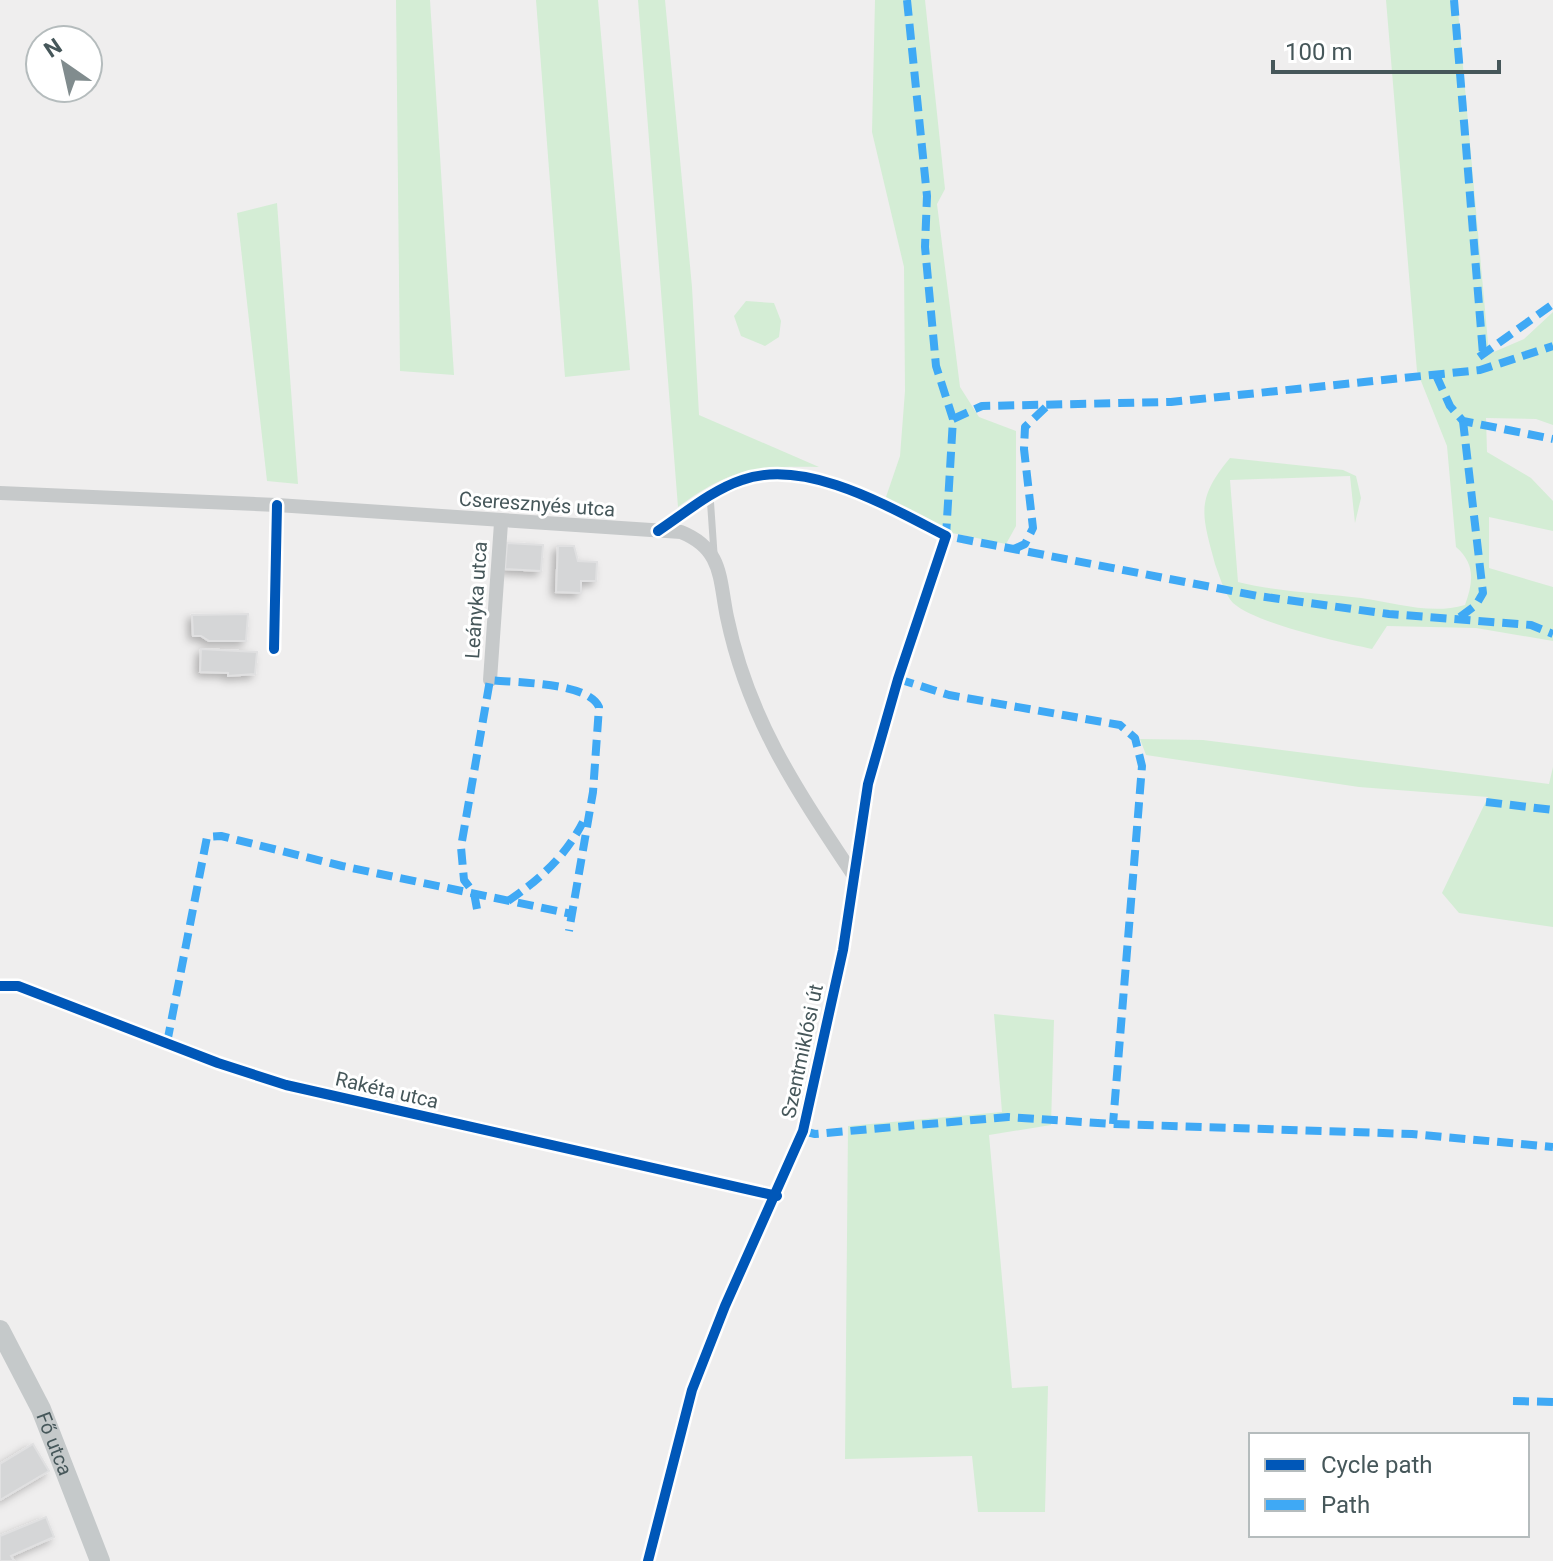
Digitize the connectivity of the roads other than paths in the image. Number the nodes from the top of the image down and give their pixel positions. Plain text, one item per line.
1 (0, 493) edge
2 (710, 495) junction
3 (277, 505) junction
4 (501, 523) junction
5 (658, 531) junction
6 (714, 559) junction
7 (274, 649) dead end
8 (490, 680) dead end
9 (852, 873) junction
10 (0, 986) edge
11 (777, 1196) junction
12 (0, 1330) edge
13 (100, 1561) edge
14 (648, 1561) edge

1 - 3 street, Cseresznyés utca
2 - 5 street
2 - 6 lane
2 - 9 street, Szentmiklósi út
3 - 4 street, Cseresznyés utca
3 - 7 street
4 - 5 street, Cseresznyés utca
4 - 8 street, Leányka utca
5 - 6 street, Cseresznyés utca
6 - 9 street
9 - 11 street, Szentmiklósi út
10 - 11 street, Rakéta utca
11 - 14 street, Szentmiklósi út
12 - 13 main road, Fő utca

